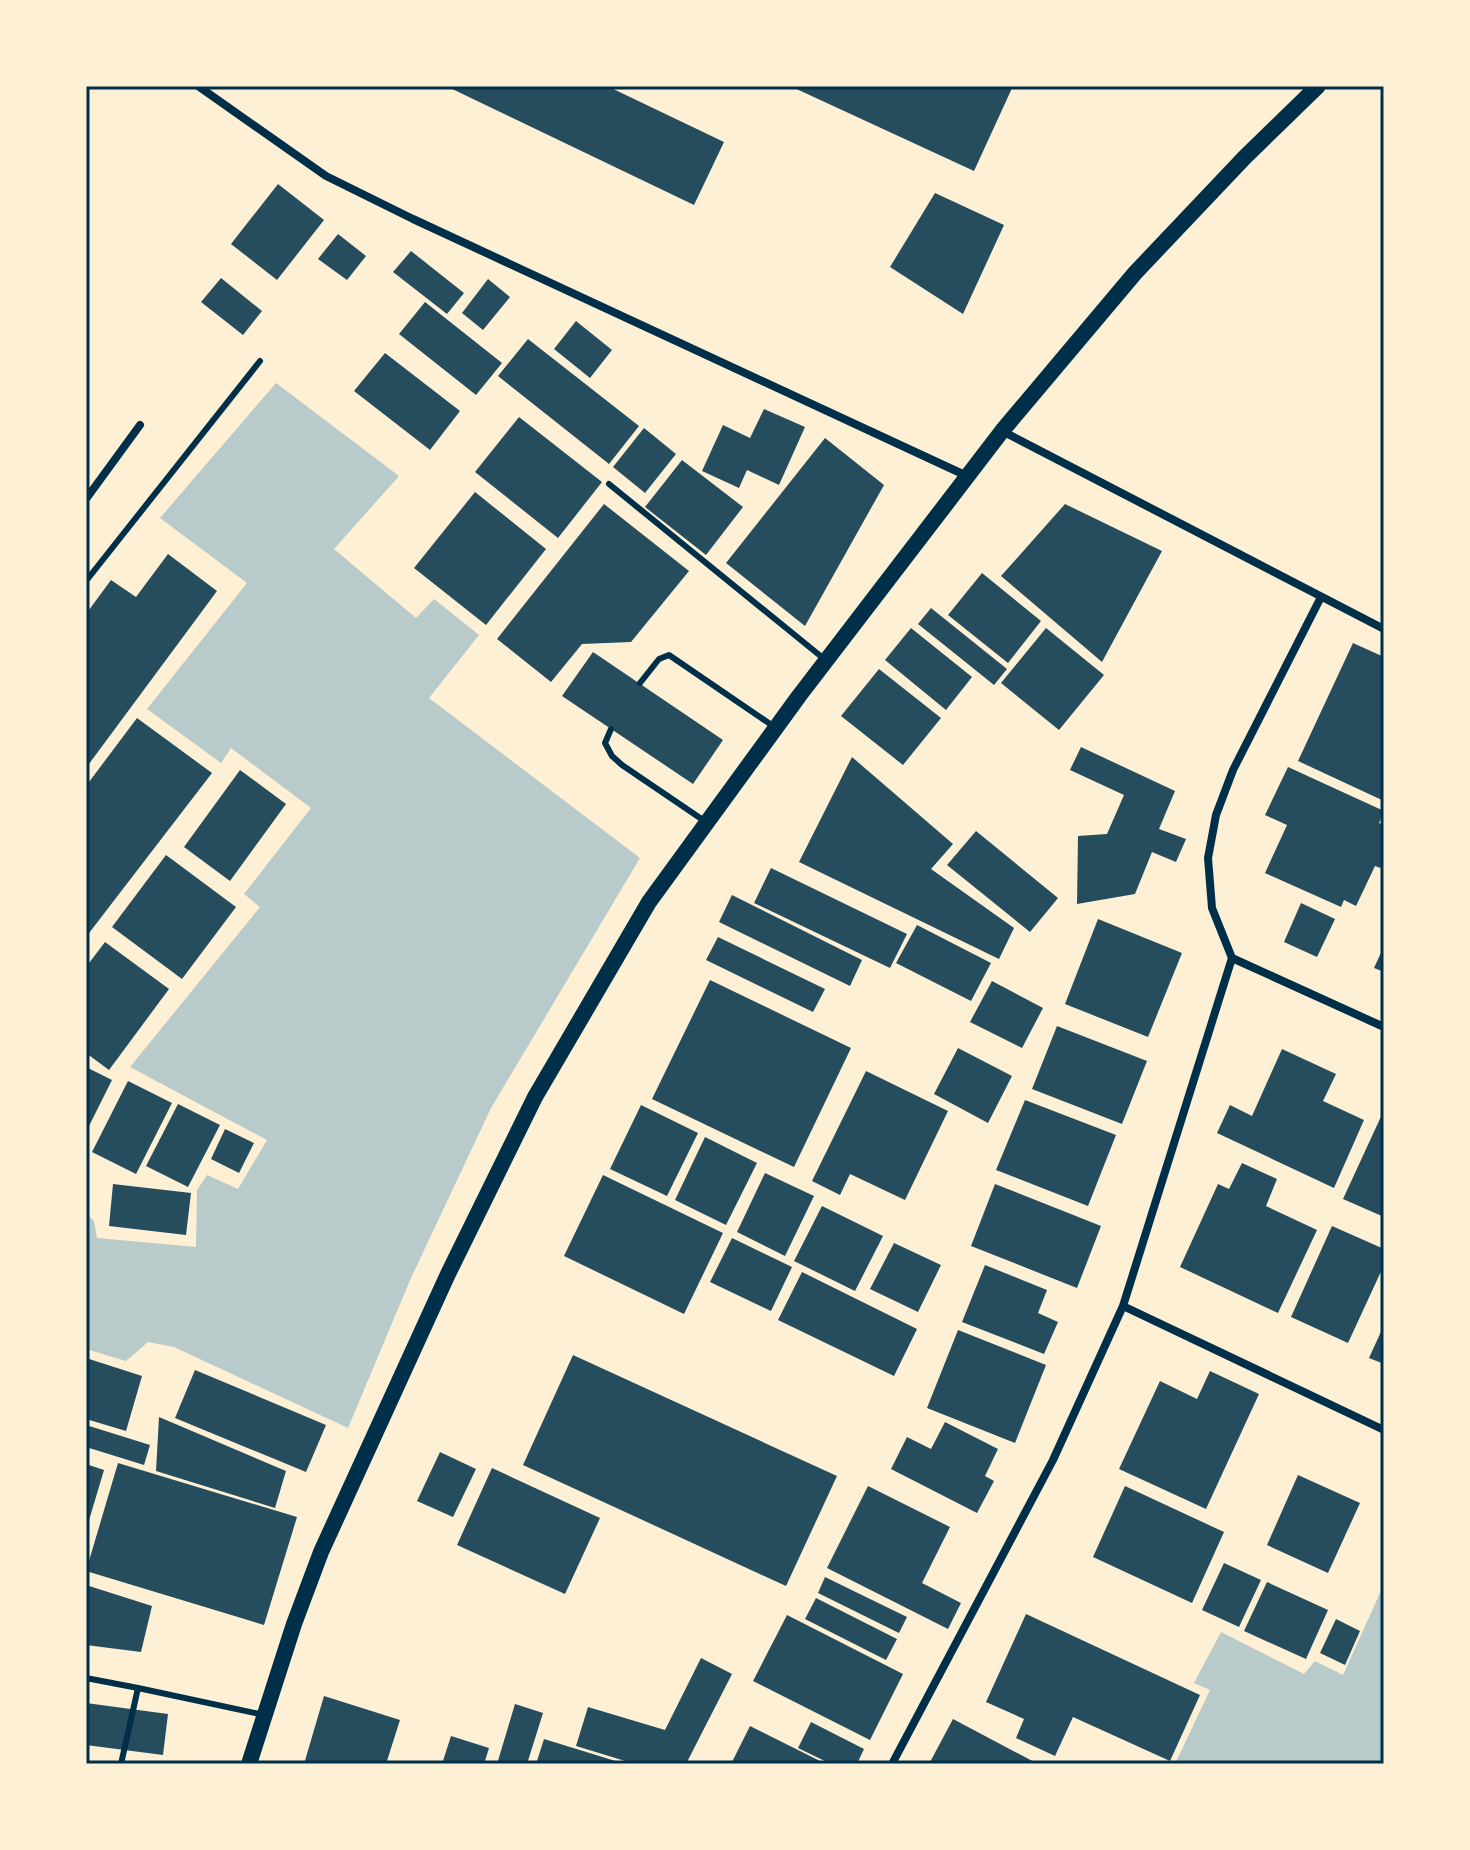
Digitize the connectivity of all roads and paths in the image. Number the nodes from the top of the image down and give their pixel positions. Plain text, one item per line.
1 (198, 86) edge
2 (1318, 86) edge
3 (260, 361) dead end
4 (140, 425) dead end
5 (1002, 431) junction
6 (967, 477) junction
7 (609, 484) dead end
8 (86, 499) edge
9 (86, 581) edge
10 (1321, 597) junction
11 (1384, 629) edge
12 (826, 661) junction
13 (640, 683) dead end
14 (776, 728) junction
15 (611, 729) dead end
16 (707, 823) junction
17 (1232, 958) junction
18 (1384, 1027) edge
19 (1123, 1306) junction
20 (1384, 1430) edge
21 (86, 1678) edge
22 (138, 1688) junction
23 (264, 1715) junction
24 (121, 1764) edge
25 (249, 1764) edge
26 (892, 1764) edge

1 - 6 street
2 - 5 main road
3 - 9 lane
4 - 8 street
5 - 6 main road
5 - 10 street
6 - 12 main road
7 - 12 lane
10 - 11 street
10 - 17 street
12 - 14 main road
13 - 14 lane
14 - 16 main road
15 - 16 lane
16 - 23 main road
17 - 18 street
17 - 19 street
19 - 20 street
19 - 26 street
21 - 22 lane
22 - 23 lane
22 - 24 lane
23 - 25 main road

